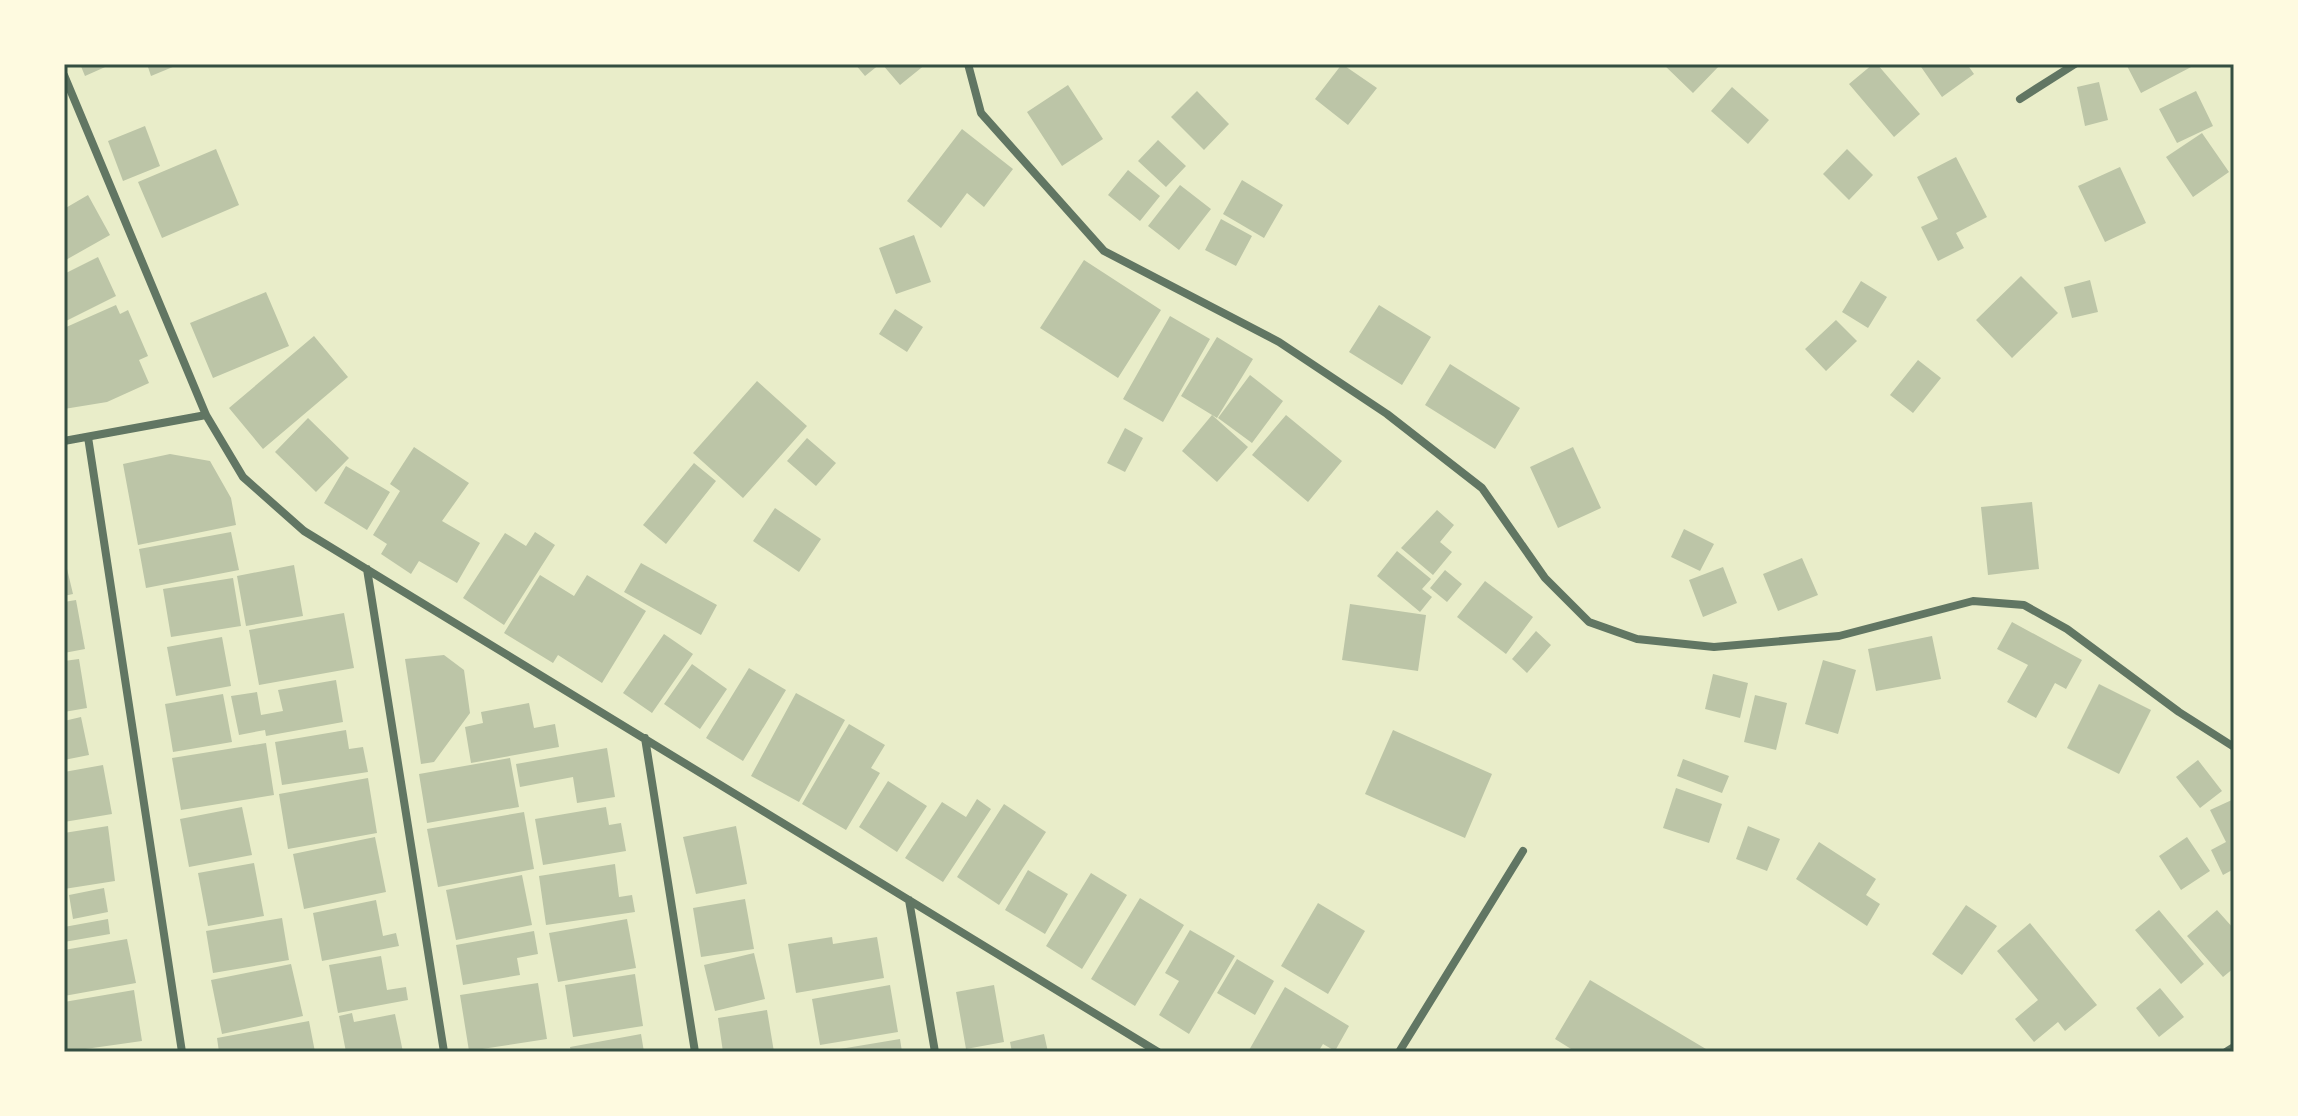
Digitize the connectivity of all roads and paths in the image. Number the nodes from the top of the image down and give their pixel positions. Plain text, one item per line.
1 (968, 64) edge
2 (2075, 64) edge
3 (64, 75) edge
4 (2020, 99) dead end
5 (206, 415) junction
6 (88, 437) junction
7 (64, 441) edge
8 (367, 569) junction
9 (645, 738) junction
10 (2234, 747) edge
11 (1523, 851) dead end
12 (909, 900) junction
13 (2234, 1047) edge
14 (182, 1052) edge
15 (444, 1052) edge
16 (695, 1052) edge
17 (935, 1052) edge
18 (1158, 1052) edge
19 (1399, 1052) edge
20 (2226, 1052) edge

1 - 10 street
2 - 4 street
3 - 5 street
5 - 6 street
5 - 8 street
6 - 7 street
6 - 14 street
8 - 9 street
8 - 15 street
9 - 12 street
9 - 16 street
11 - 19 street
12 - 17 street
12 - 18 street
13 - 20 street

